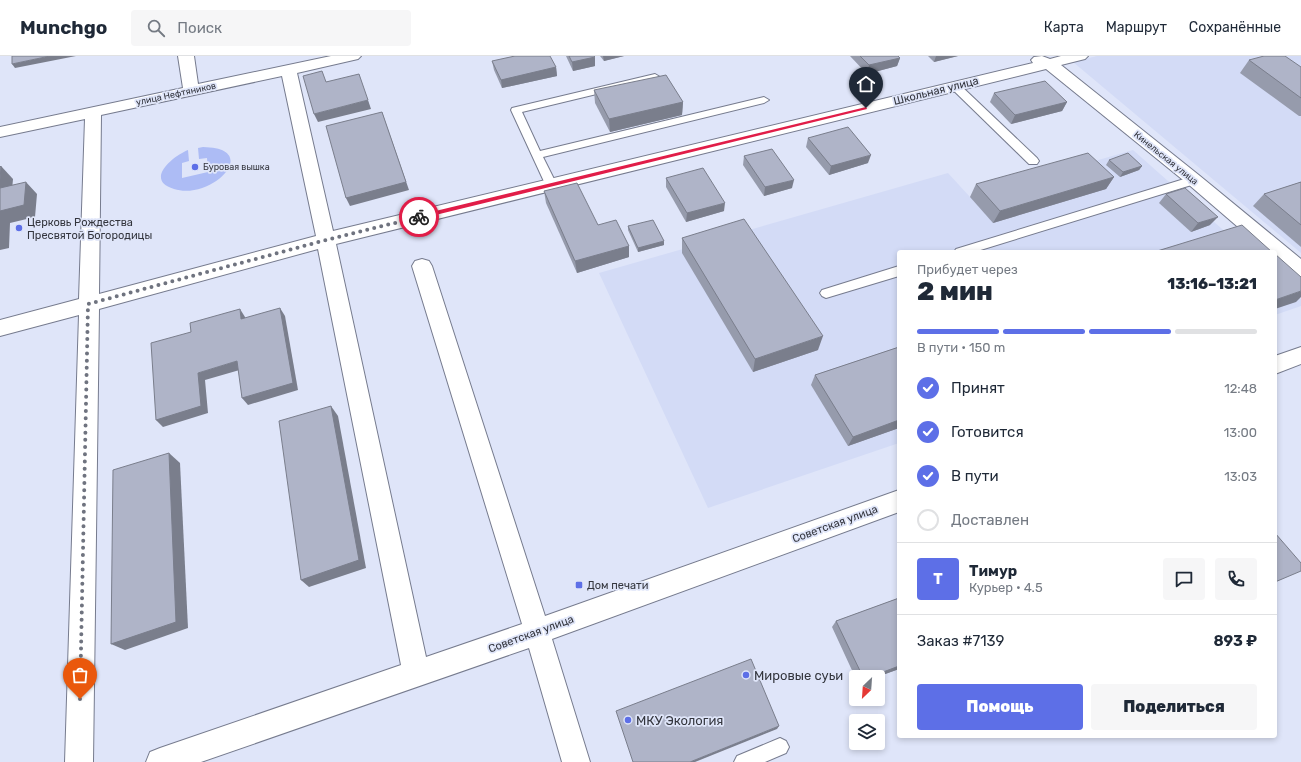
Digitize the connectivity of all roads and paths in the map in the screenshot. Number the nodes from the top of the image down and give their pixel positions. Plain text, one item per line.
1 (186, 56) edge
2 (353, 56) edge
3 (1024, 56) edge
4 (1080, 56) edge
5 (1050, 64) junction
6 (289, 70) junction
7 (654, 77) edge
8 (955, 86) junction
9 (191, 91) junction
10 (764, 100) dead end
11 (93, 112) junction
12 (0, 132) edge
13 (537, 155) junction
14 (1033, 161) dead end
15 (1194, 180) junction
16 (551, 185) junction
17 (326, 240) junction
18 (966, 250) edge
19 (422, 266) dead end
20 (1301, 270) edge
21 (897, 272) edge
22 (826, 294) dead end
23 (88, 304) junction
24 (0, 328) edge
25 (1301, 355) edge
26 (1277, 364) edge
27 (897, 502) edge
28 (537, 632) junction
29 (416, 674) junction
30 (780, 747) dead end
31 (79, 762) edge
32 (160, 762) edge
33 (576, 762) edge
34 (743, 762) edge

1 - 9 street
2 - 6 street, улица Нефтяников
3 - 5 street, Кинельская улица
4 - 5 street, Школьная улица
5 - 8 street, Школьная улица
5 - 15 street, Кинельская улица
6 - 9 street, улица Нефтяников
6 - 17 street
7 - 13 lane
8 - 14 lane
8 - 16 street, Школьная улица
9 - 11 street, улица Нефтяников
10 - 13 lane
11 - 12 street, улица Нефтяников
11 - 23 street
13 - 16 lane
15 - 18 lane
15 - 20 street, Кинельская улица
16 - 17 street, Школьная улица
17 - 23 street, Школьная улица
17 - 29 street
19 - 28 street
21 - 22 lane
23 - 24 street, Школьная улица
23 - 31 street
25 - 26 street
27 - 28 street, Советская улица
28 - 29 street, Советская улица
28 - 33 street
29 - 32 street, Советская улица
30 - 34 lane

